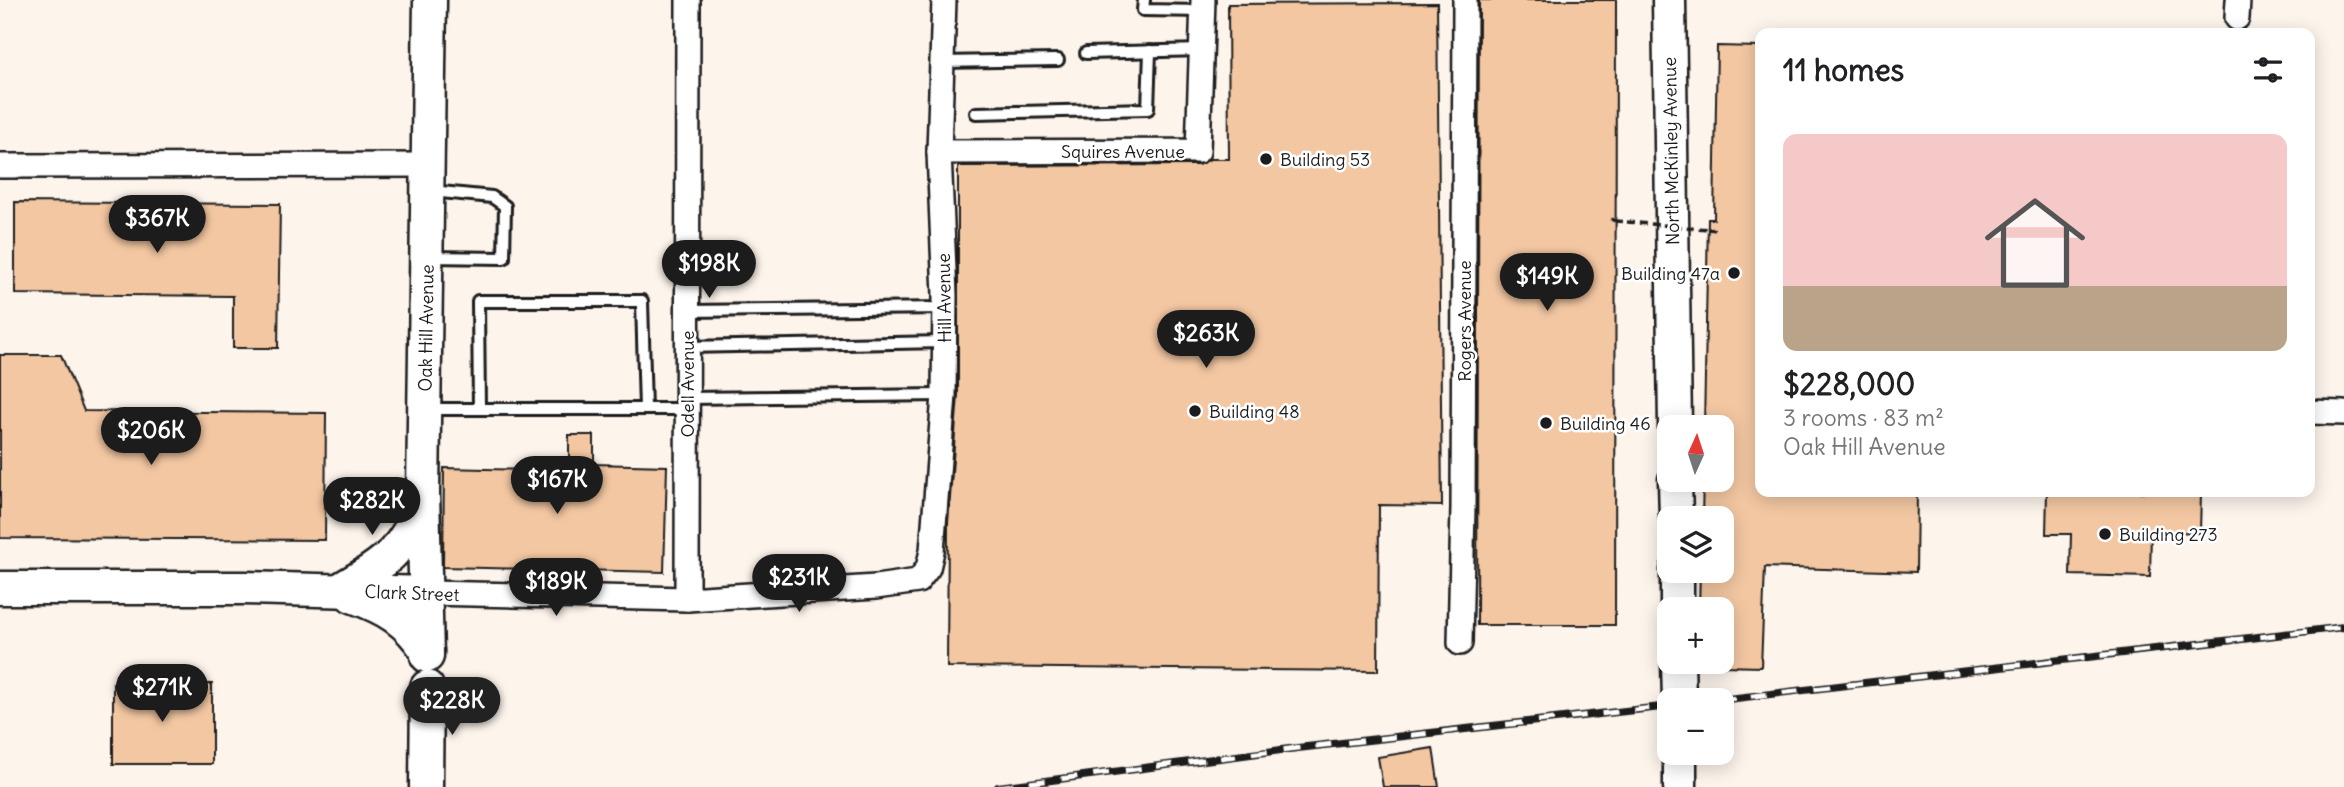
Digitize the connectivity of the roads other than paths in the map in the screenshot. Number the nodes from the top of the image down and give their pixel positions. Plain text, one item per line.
1 (430, 0) edge
2 (688, 0) edge
3 (944, 0) edge
4 (1144, 0) edge
5 (1465, 0) edge
6 (1670, 1) edge
7 (1203, 5) edge
8 (1202, 50) junction
9 (1150, 51) junction
10 (1086, 53) dead end
11 (1058, 60) dead end
12 (942, 62) junction
13 (976, 113) dead end
14 (939, 152) junction
15 (0, 166) edge
16 (428, 178) junction
17 (427, 257) junction
18 (944, 308) junction
19 (687, 311) junction
20 (944, 342) junction
21 (687, 347) junction
22 (944, 395) junction
23 (687, 403) junction
24 (645, 408) junction
25 (424, 409) junction
26 (479, 409) junction
27 (2315, 412) edge
28 (2344, 413) edge
29 (1675, 415) edge
30 (423, 493) junction
31 (907, 584) joint
32 (0, 588) edge
33 (338, 591) junction
34 (426, 593) junction
35 (687, 599) junction
36 (1460, 643) dead end
37 (427, 665) junction
38 (1680, 765) edge
39 (426, 787) edge
40 (1680, 787) edge

1 - 16 street, Oak Hill Avenue
2 - 19 street, Odell Avenue
3 - 12 street, Hill Avenue
4 - 7 lane
5 - 36 street, Rogers Avenue
6 - 29 street, North McKinley Avenue
7 - 8 street, Squires Avenue
8 - 9 lane
8 - 14 street, Squires Avenue
9 - 10 lane
9 - 13 lane
11 - 12 lane
12 - 14 street, Hill Avenue
14 - 18 street, Hill Avenue
15 - 16 street
16 - 17 street, Oak Hill Avenue
16 - 17 lane
17 - 25 street, Oak Hill Avenue
18 - 19 lane
18 - 20 street, Hill Avenue
19 - 21 street, Odell Avenue
20 - 21 lane
20 - 22 street, Hill Avenue
21 - 23 street, Odell Avenue
22 - 23 lane
22 - 31 street, Hill Avenue
23 - 24 lane
23 - 35 street, Odell Avenue
24 - 26 lane
24 - 26 lane
25 - 26 lane
25 - 30 street, Oak Hill Avenue
27 - 28 street
30 - 33 street
30 - 34 street, Oak Hill Avenue
31 - 35 street, Clark Street
32 - 33 street, Clark Street
33 - 34 street, Clark Street
33 - 37 street
34 - 35 street, Clark Street
34 - 37 street, Oak Hill Avenue
37 - 39 street, Oak Hill Avenue
38 - 40 street

